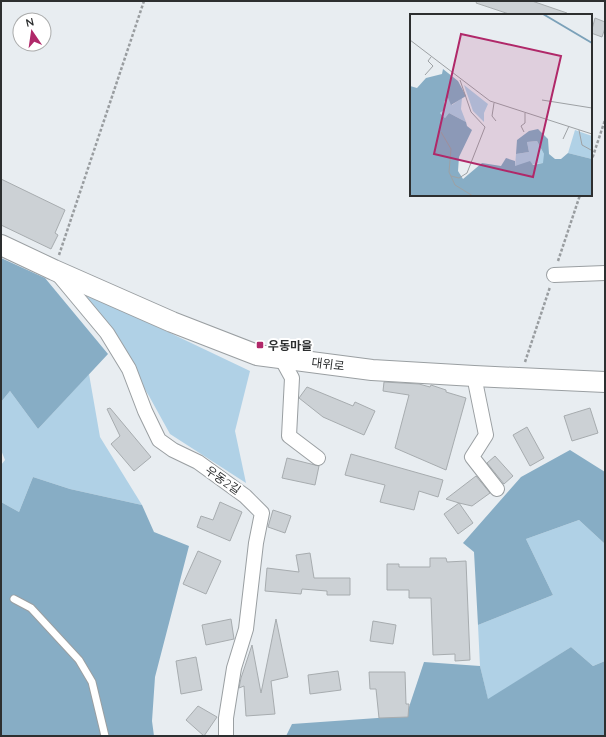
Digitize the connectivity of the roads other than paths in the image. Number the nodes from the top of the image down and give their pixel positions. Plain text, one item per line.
1 (1, 245) edge
2 (54, 270) junction
3 (605, 273) edge
4 (554, 275) dead end
5 (281, 358) junction
6 (474, 376) junction
7 (605, 382) edge
8 (318, 458) dead end
9 (497, 489) dead end
10 (14, 599) dead end
11 (105, 736) edge
12 (226, 736) edge

1 - 2 main road, 대위로
2 - 5 main road, 대위로
2 - 12 street, 우동2길
3 - 4 street
5 - 6 main road, 대위로
5 - 8 street
6 - 7 main road, 대위로
6 - 9 street
10 - 11 lane

